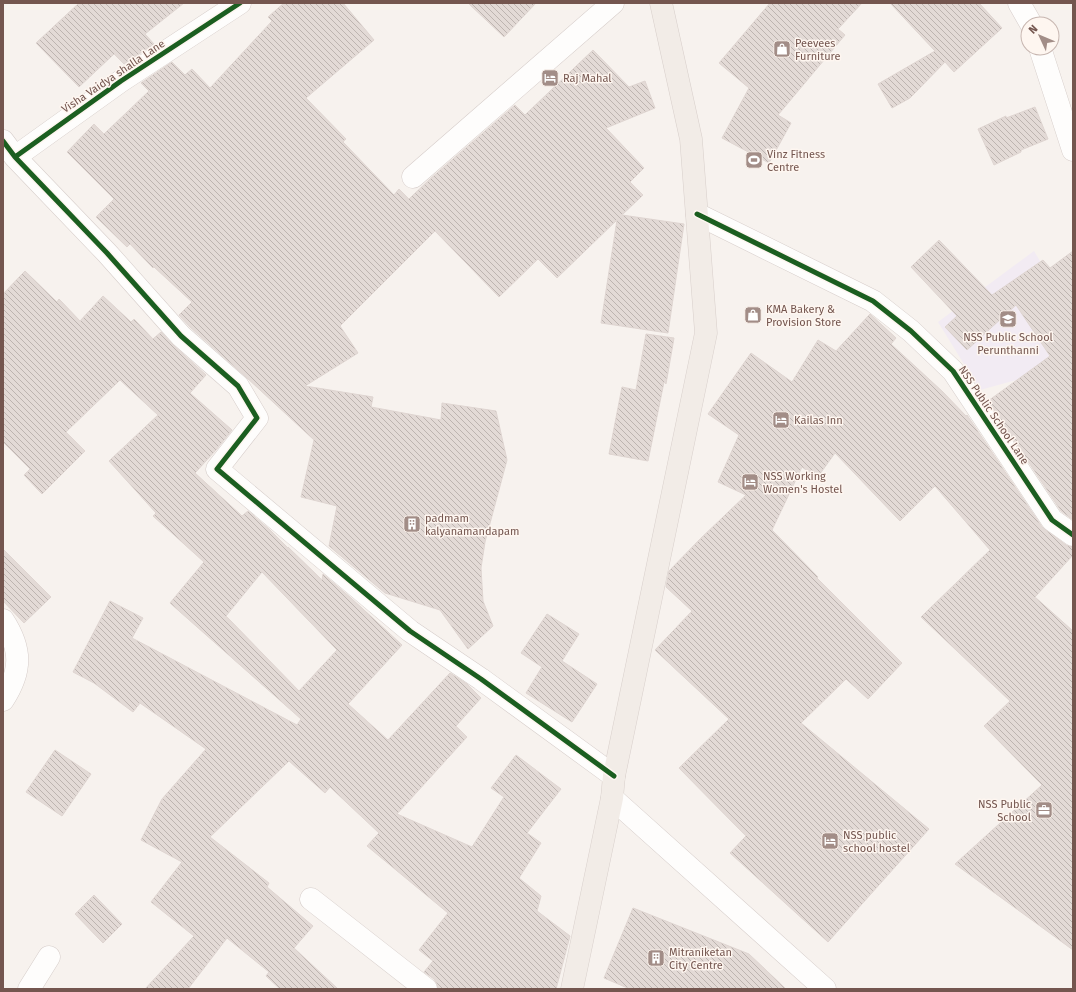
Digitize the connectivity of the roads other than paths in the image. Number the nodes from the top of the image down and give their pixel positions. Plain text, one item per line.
1 (240, 3) edge
2 (613, 3) edge
3 (661, 3) edge
4 (1019, 3) edge
5 (1026, 16) edge
6 (1043, 56) edge
7 (9, 149) edge
8 (1073, 150) edge
9 (413, 177) dead end
10 (698, 214) junction
11 (1073, 535) edge
12 (3, 620) edge
13 (3, 700) edge
14 (614, 776) junction
15 (612, 798) junction
16 (311, 899) dead end
17 (49, 957) dead end
18 (29, 989) edge
19 (426, 989) edge
20 (572, 989) edge
21 (825, 989) edge

1 - 7 street, Visha Vaidya shalla Lane
2 - 9 street
3 - 10 main road
4 - 5 street
6 - 8 street
7 - 14 street
10 - 11 street, NSS Public School Lane
10 - 14 main road
12 - 13 street
14 - 15 main road
15 - 20 main road
15 - 21 street
16 - 19 street
17 - 18 street

